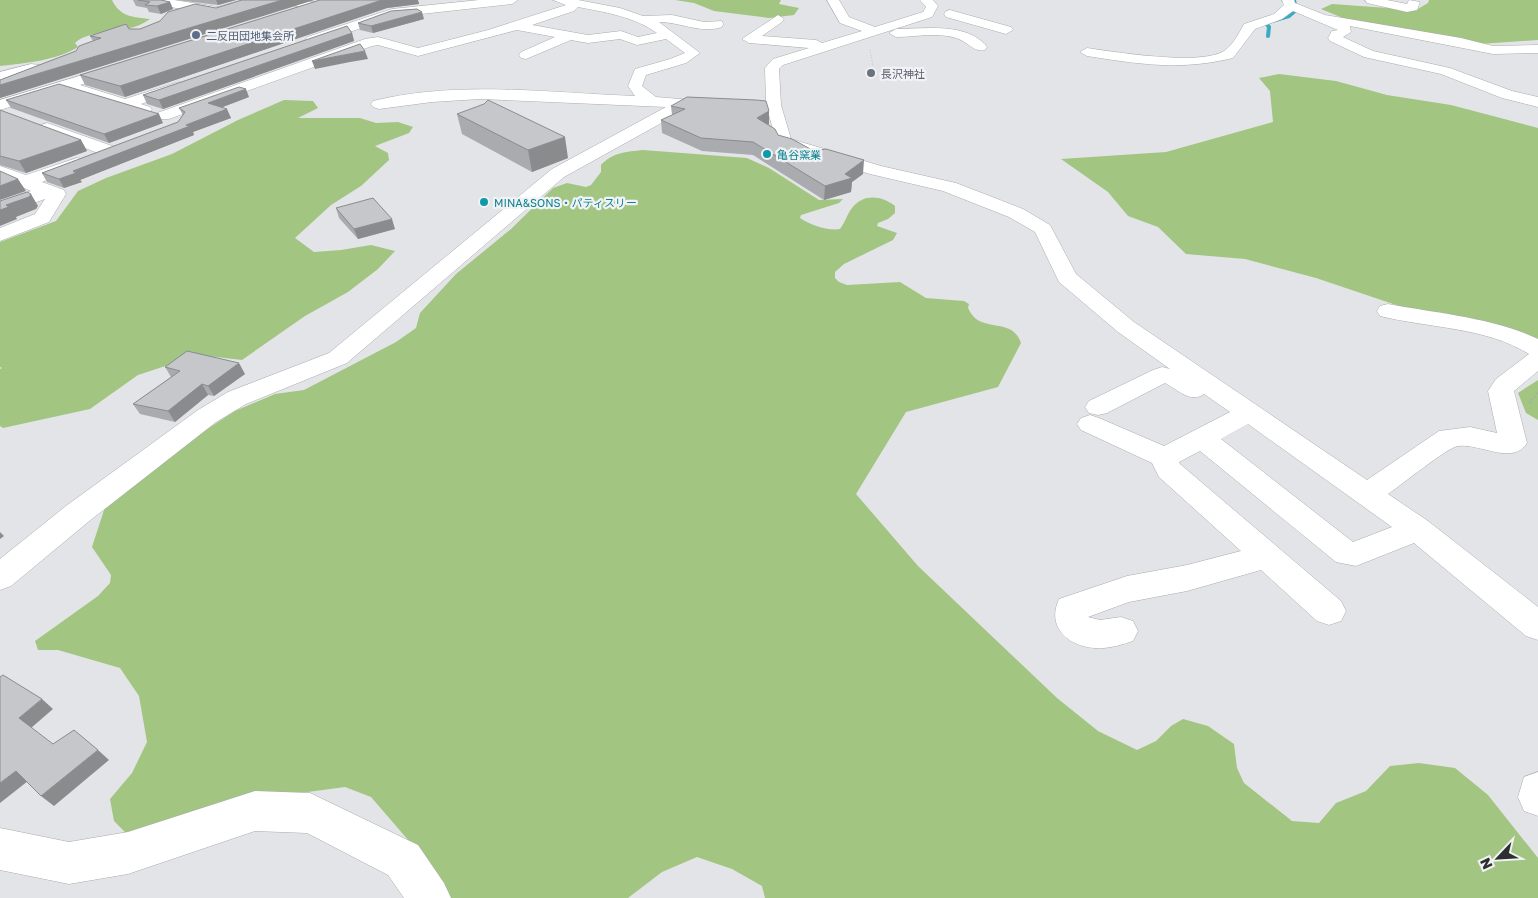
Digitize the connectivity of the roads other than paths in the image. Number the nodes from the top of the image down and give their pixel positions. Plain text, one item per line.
1 (152, 0) edge
2 (255, 0) edge
3 (287, 0) edge
4 (512, 0) edge
5 (559, 0) edge
6 (832, 0) edge
7 (1371, 0) edge
8 (1289, 2) edge
9 (1414, 2) dead end
10 (457, 3) edge
11 (574, 4) junction
12 (661, 5) dead end
13 (928, 6) edge
14 (199, 7) junction
15 (1306, 10) junction
16 (616, 11) junction
17 (287, 14) edge
18 (167, 17) edge
19 (649, 19) junction
20 (692, 19) dead end
21 (778, 19) dead end
22 (717, 24) dead end
23 (518, 26) junction
24 (812, 28) dead end
25 (1006, 30) dead end
26 (668, 35) junction
27 (881, 35) junction
28 (568, 36) junction
29 (800, 42) junction
30 (825, 47) junction
31 (980, 47) dead end
32 (1538, 49) edge
33 (1087, 52) dead end
34 (526, 56) dead end
35 (59, 62) edge
36 (313, 62) junction
37 (130, 64) edge
38 (43, 69) junction
39 (0, 77) edge
40 (192, 81) edge
41 (65, 85) junction
42 (0, 87) edge
43 (657, 102) junction
44 (1538, 102) edge
45 (3, 104) edge
46 (126, 104) junction
47 (379, 104) dead end
48 (126, 144) edge
49 (109, 151) junction
50 (0, 171) edge
51 (27, 182) junction
52 (48, 191) junction
53 (0, 209) edge
54 (0, 236) edge
55 (1388, 311) dead end
56 (1538, 349) edge
57 (1538, 359) edge
58 (1248, 413) junction
59 (1202, 438) junction
60 (1165, 458) junction
61 (1367, 495) junction
62 (1417, 528) junction
63 (1267, 556) junction
64 (0, 577) edge
65 (1329, 610) dead end
66 (1536, 622) edge
67 (1121, 631) dead end
68 (1538, 791) edge
69 (1538, 797) edge
70 (0, 849) edge
71 (429, 898) edge

1 - 14 street
2 - 14 street
3 - 17 street
4 - 10 street
5 - 11 street
6 - 27 street
7 - 9 street
8 - 15 street
8 - 33 street
10 - 36 street
11 - 16 street
11 - 23 street
12 - 16 street
13 - 25 street
13 - 27 street
14 - 18 street
15 - 32 street
15 - 44 street
16 - 19 street
19 - 20 street
19 - 22 street
19 - 26 street
21 - 29 street
23 - 28 street
23 - 36 street
24 - 29 street
26 - 28 street
26 - 43 street
27 - 30 street
27 - 31 street
28 - 34 street
29 - 30 street
30 - 58 street
35 - 38 street
36 - 46 street
37 - 41 street
38 - 39 street
38 - 42 street
40 - 46 street
41 - 45 street
41 - 46 street
43 - 47 street
43 - 64 street
45 - 49 street
48 - 49 street
49 - 51 street
50 - 51 street
51 - 52 street
52 - 53 street
52 - 54 street
55 - 56 street
57 - 61 street
58 - 59 street
58 - 60 street
58 - 61 street
59 - 60 street
59 - 62 street
60 - 63 street
61 - 62 street
62 - 66 street
63 - 65 street
63 - 67 street
68 - 69 street
70 - 71 street

